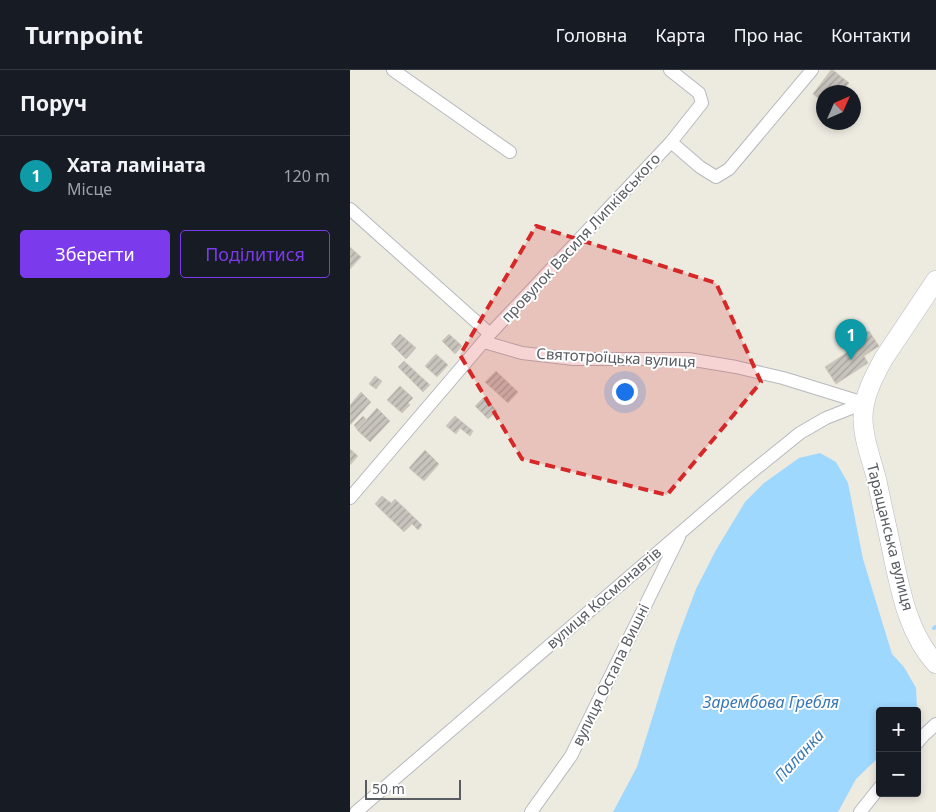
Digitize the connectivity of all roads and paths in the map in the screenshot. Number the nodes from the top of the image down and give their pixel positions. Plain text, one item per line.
1 (393, 70) edge
2 (670, 70) edge
3 (812, 70) edge
4 (671, 142) junction
5 (510, 152) dead end
6 (350, 209) edge
7 (936, 280) edge
8 (487, 338) junction
9 (864, 403) junction
10 (350, 498) edge
11 (681, 532) junction
12 (936, 664) edge
13 (936, 724) edge
14 (921, 738) edge
15 (876, 792) edge
16 (356, 812) edge
17 (531, 812) edge
18 (860, 812) edge

1 - 5 street
2 - 4 street, провулок Василя Липківського
3 - 4 street, провулок Василя Липківського
4 - 8 street, провулок Василя Липківського
6 - 8 street
7 - 9 main road, Таращанська вулиця
8 - 9 street, Святотроїцька вулиця
8 - 10 street
9 - 11 street, вулиця Космонавтів
9 - 12 main road, Таращанська вулиця
11 - 16 street, вулиця Космонавтів
11 - 17 street, вулиця Остапа Вишні
13 - 14 street
15 - 18 street

